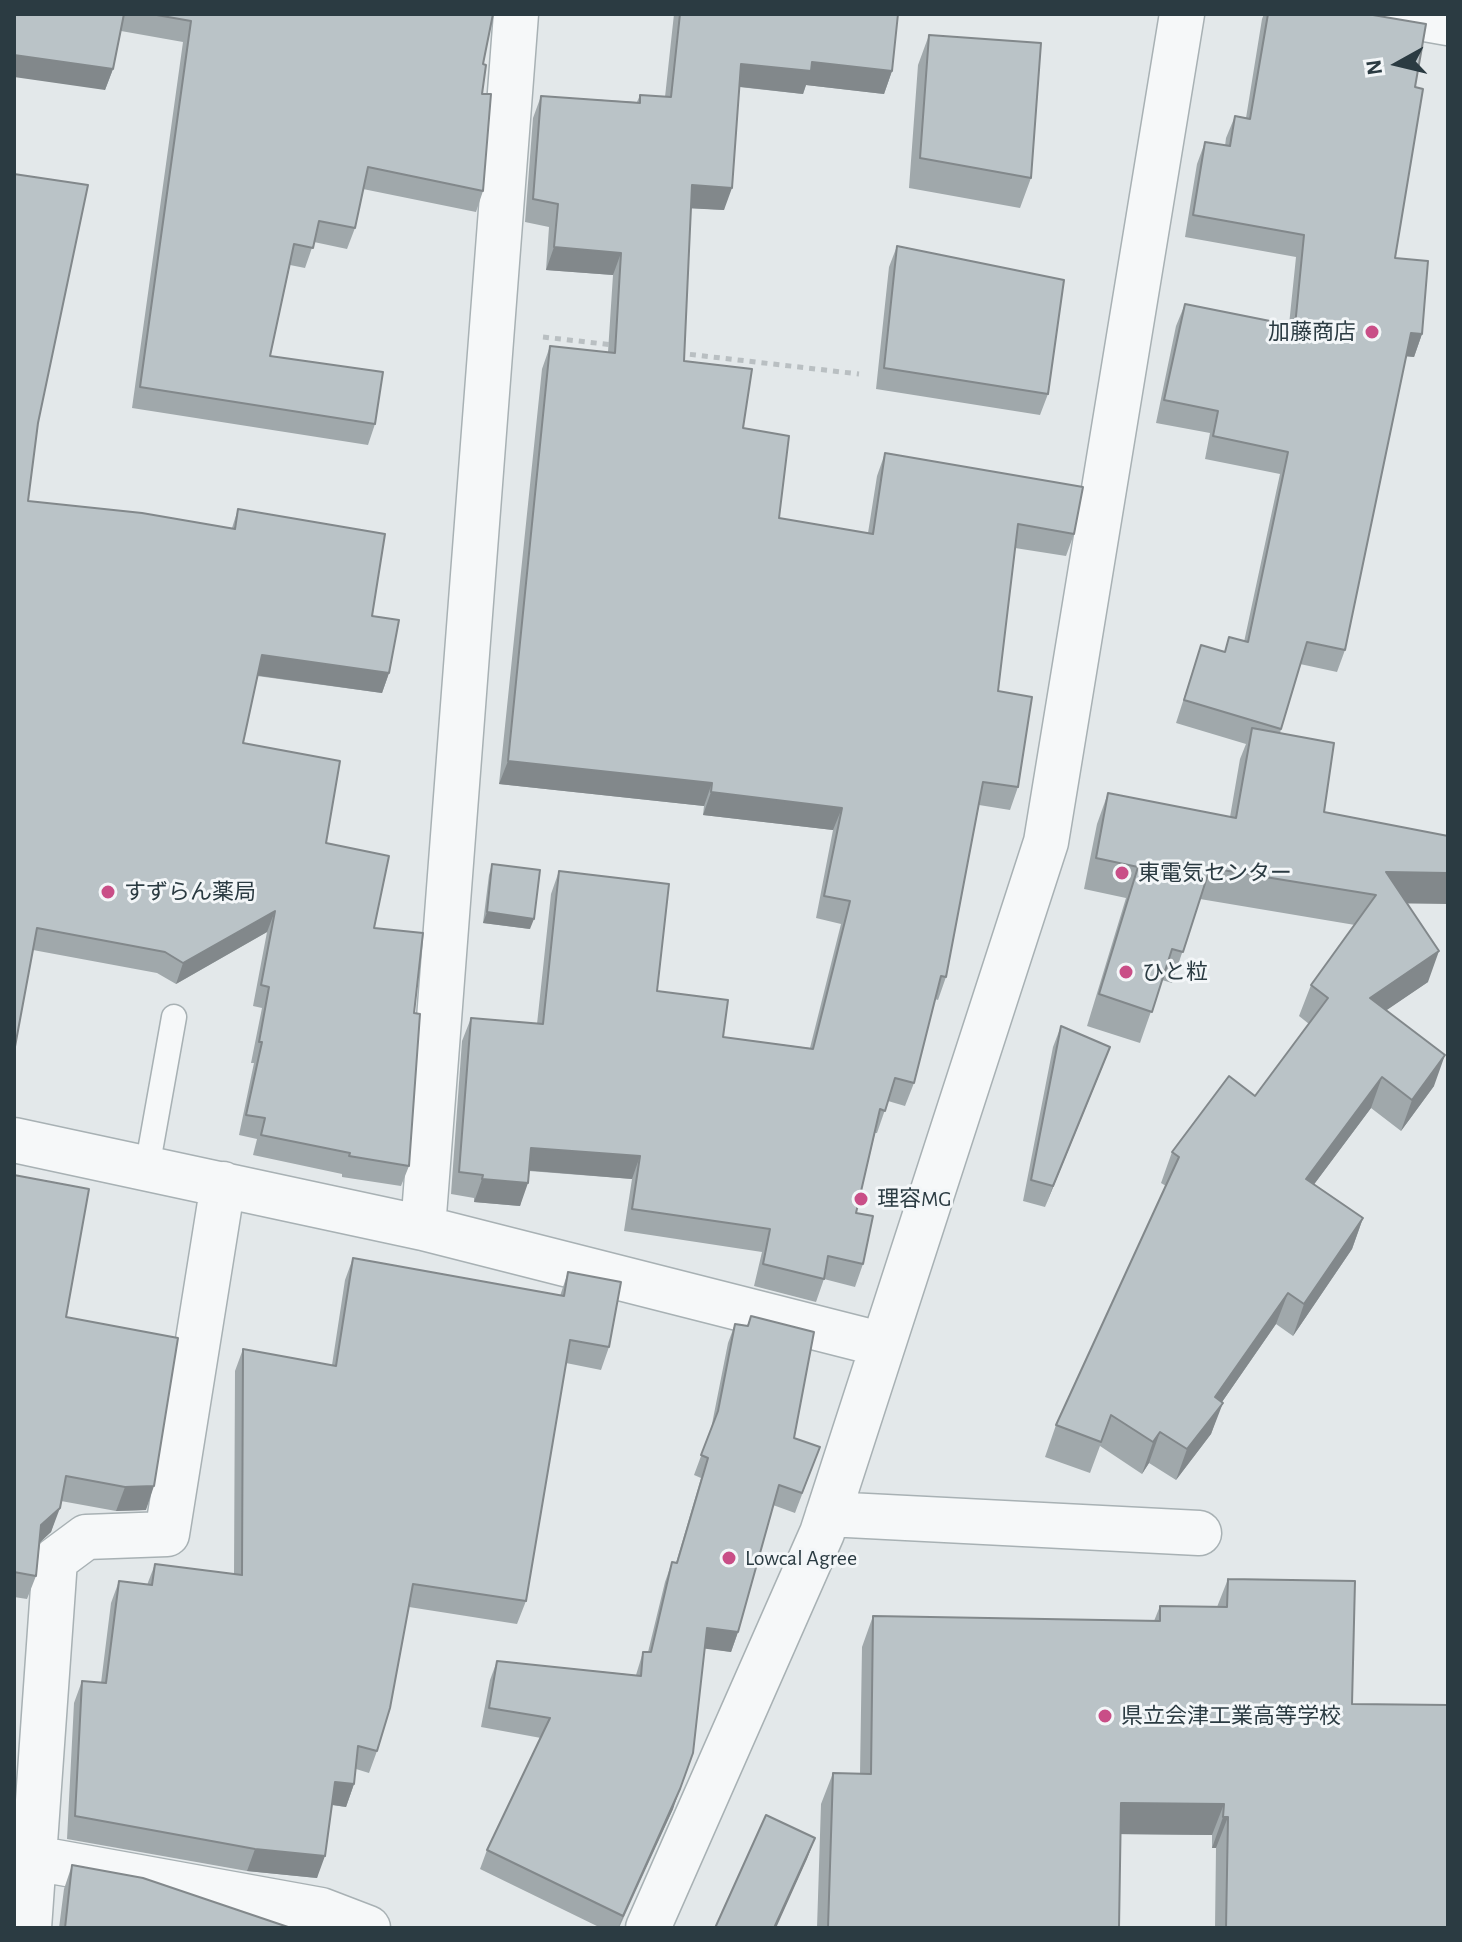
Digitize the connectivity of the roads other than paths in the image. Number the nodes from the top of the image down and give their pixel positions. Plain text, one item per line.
1 (516, 14) edge
2 (1182, 14) edge
3 (1397, 14) edge
4 (1448, 23) edge
5 (174, 1017) dead end
6 (14, 1140) edge
7 (147, 1168) junction
8 (223, 1184) junction
9 (423, 1228) junction
10 (880, 1344) junction
11 (828, 1514) junction
12 (1199, 1533) dead end
13 (34, 1858) junction
14 (29, 1928) edge
15 (368, 1928) edge
16 (648, 1928) edge

1 - 9 street
2 - 10 street
3 - 4 street
5 - 7 lane
6 - 7 street
7 - 8 street
8 - 9 street
8 - 13 street
9 - 10 street
10 - 11 street
11 - 12 street
11 - 16 street
13 - 14 street
13 - 15 street

